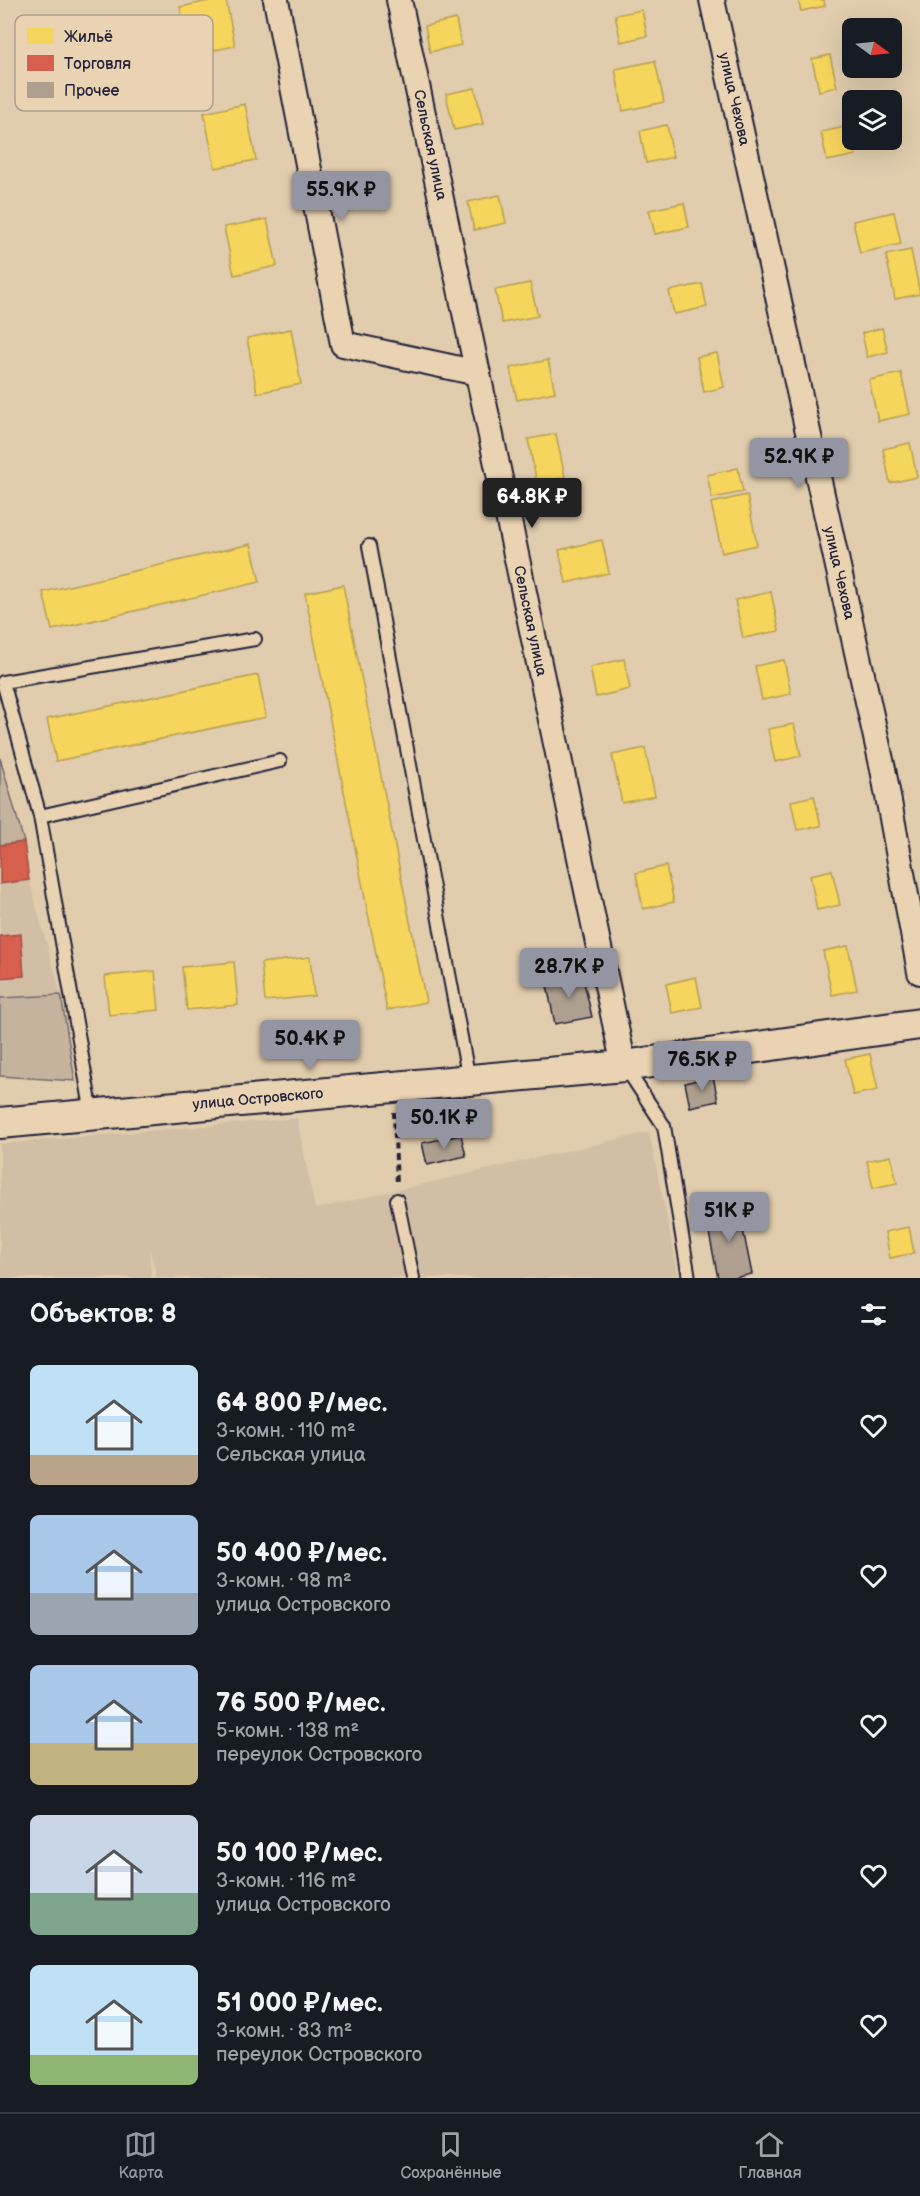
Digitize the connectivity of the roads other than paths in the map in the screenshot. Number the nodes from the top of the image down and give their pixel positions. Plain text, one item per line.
1 (276, 0) edge
2 (399, 0) edge
3 (712, 0) edge
4 (478, 373) junction
5 (369, 546) dead end
6 (255, 639) dead end
7 (280, 761) dead end
8 (40, 816) junction
9 (920, 972) edge
10 (920, 1024) edge
11 (624, 1066) junction
12 (469, 1080) junction
13 (92, 1114) junction
14 (0, 1123) edge
15 (397, 1200) road end
16 (413, 1278) edge
17 (689, 1278) edge

1 - 4 street
2 - 4 street, Сельская улица
3 - 9 street, улица Чехова
4 - 11 street, Сельская улица
5 - 12 lane
6 - 8 lane
7 - 8 lane
8 - 13 lane
10 - 11 street, улица Островского
11 - 12 street, улица Островского
11 - 17 lane
12 - 13 street, улица Островского
13 - 14 street, улица Островского
15 - 16 lane

